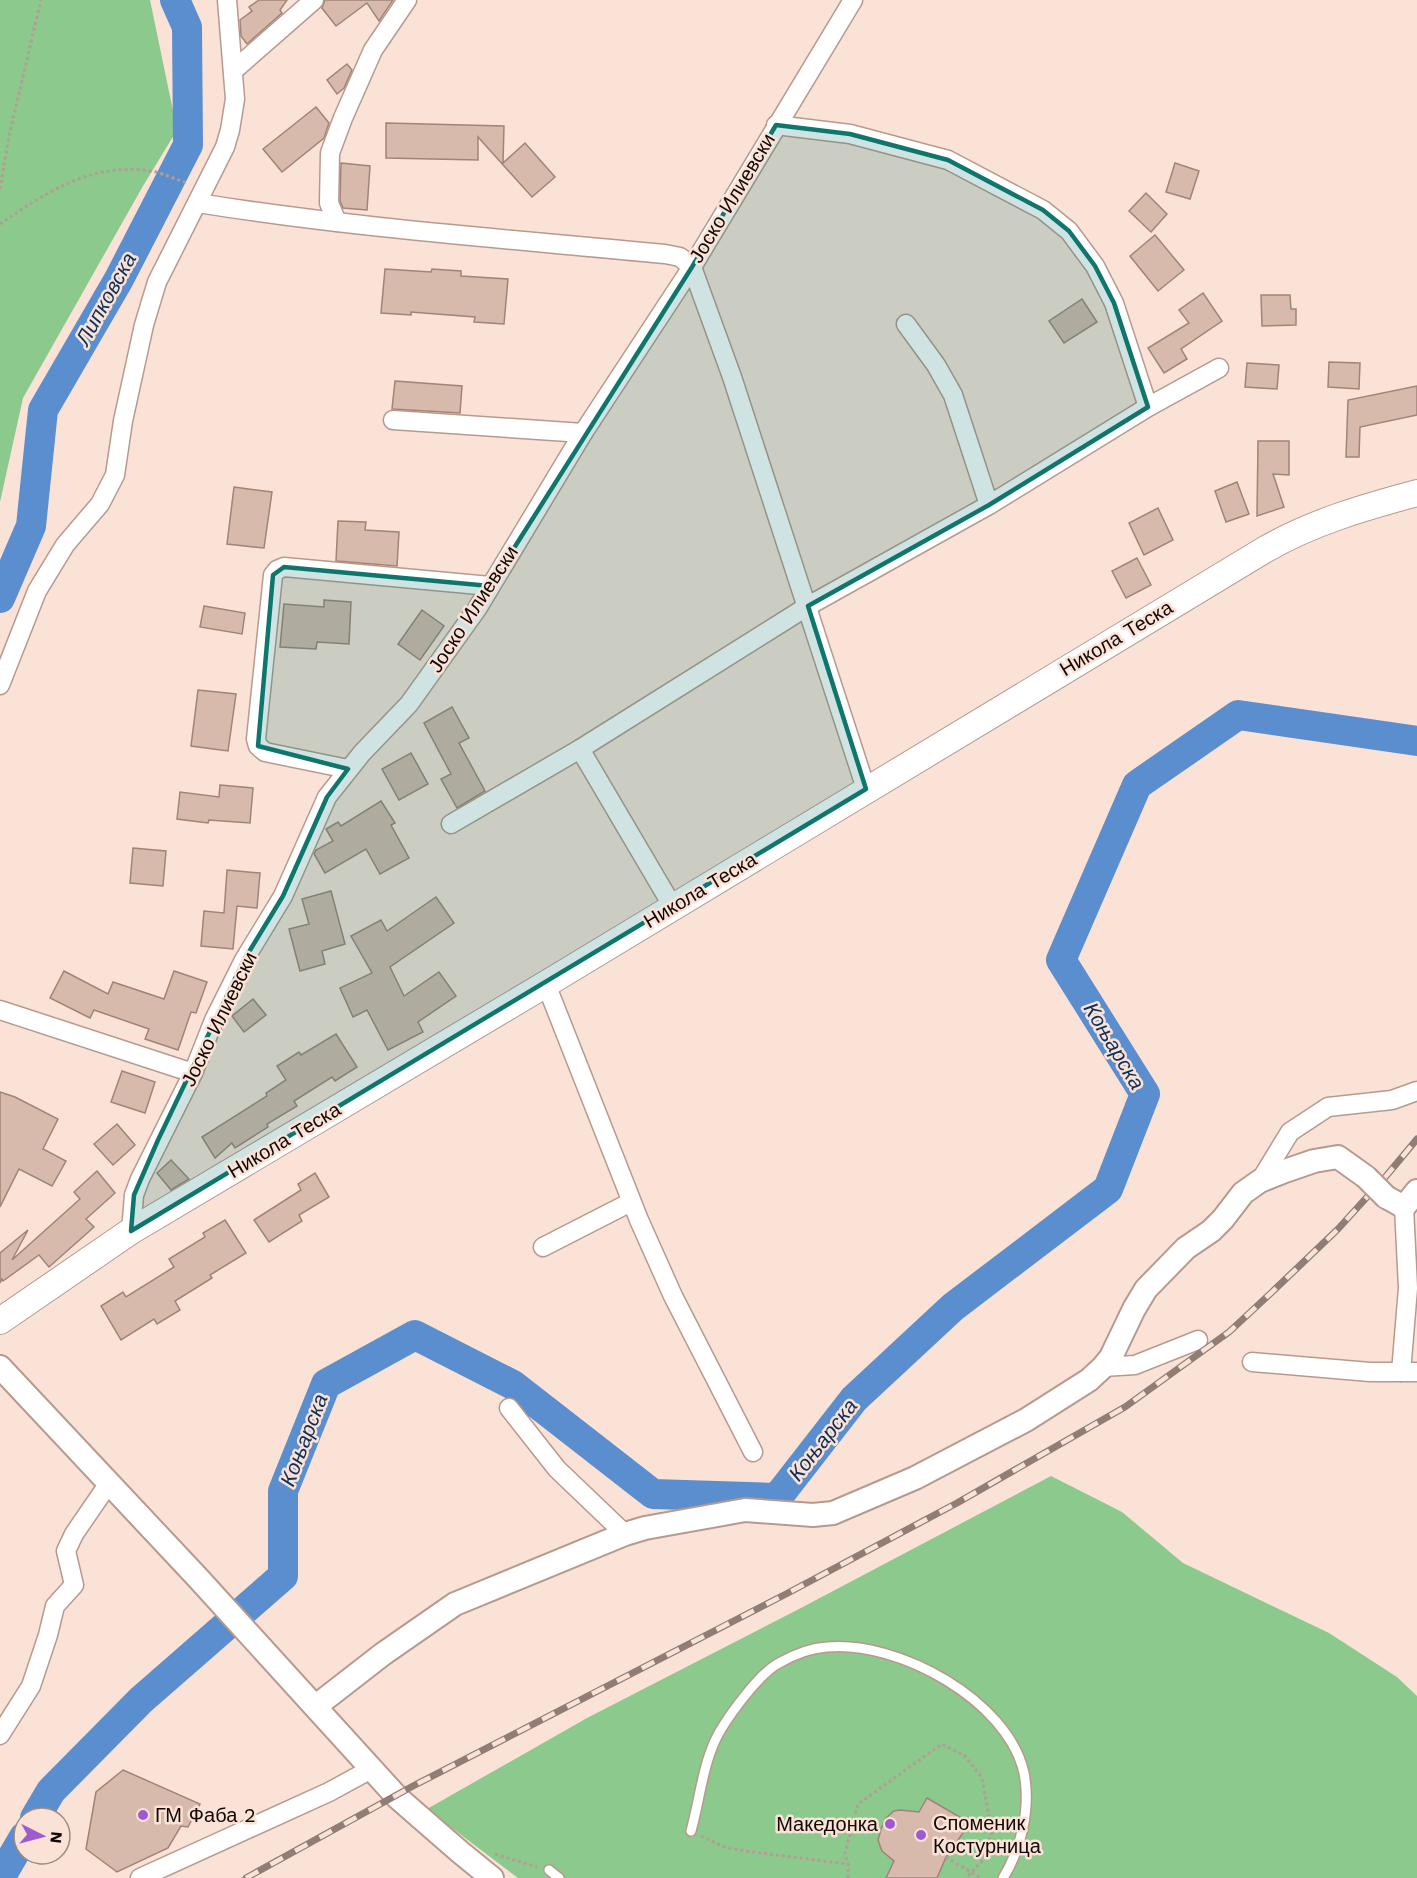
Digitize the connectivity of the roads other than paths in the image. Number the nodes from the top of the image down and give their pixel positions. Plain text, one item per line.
1 (227, 0) edge
2 (314, 0) edge
3 (407, 0) edge
4 (853, 0) edge
5 (233, 71) junction
6 (776, 125) junction
7 (198, 203) junction
8 (337, 222) junction
9 (692, 267) junction
10 (906, 324) dead end
11 (1219, 369) dead end
12 (1148, 407) junction
13 (393, 420) dead end
14 (583, 433) junction
15 (1417, 493) edge
16 (989, 505) junction
17 (490, 586) junction
18 (808, 606) junction
19 (0, 685) edge
20 (580, 749) junction
21 (348, 769) junction
22 (866, 789) junction
23 (451, 824) dead end
24 (673, 907) junction
25 (546, 984) junction
26 (0, 1010) edge
27 (194, 1073) junction
28 (1417, 1090) edge
29 (1260, 1181) junction
30 (1402, 1199) edge
31 (631, 1202) junction
32 (131, 1231) junction
33 (543, 1247) dead end
34 (0, 1321) edge
35 (1198, 1340) dead end
36 (1252, 1362) dead end
37 (0, 1367) edge
38 (1103, 1367) junction
39 (1409, 1372) edge
40 (508, 1408) dead end
41 (753, 1452) dead end
42 (109, 1483) junction
43 (625, 1534) junction
44 (316, 1706) junction
45 (0, 1735) edge
46 (373, 1768) junction
47 (692, 1831) road end
48 (549, 1870) road end
49 (140, 1878) edge
50 (492, 1878) edge
51 (559, 1878) edge
52 (1003, 1878) edge

1 - 5 street
2 - 5 street
3 - 8 street
4 - 6 street, Јоско Илиевски
5 - 7 street
6 - 9 street, Јоско Илиевски
6 - 12 street
7 - 8 street
7 - 19 street
8 - 9 street
9 - 14 street, Јоско Илиевски
9 - 18 street
10 - 16 street
11 - 12 street
12 - 16 street
13 - 14 street
14 - 17 street, Јоско Илиевски
15 - 22 main road, Никола Теска
16 - 18 street
17 - 21 street, Јоско Илиевски
17 - 21 street
18 - 20 street
18 - 22 street
20 - 23 street
20 - 24 street
21 - 27 street, Јоско Илиевски
22 - 24 main road, Никола Теска
24 - 25 main road, Никола Теска
25 - 31 street
25 - 32 main road, Никола Теска
26 - 27 street
27 - 32 street, Јоско Илиевски
28 - 29 street
29 - 30 street, bridge
29 - 38 street
30 - 39 street
31 - 33 street
31 - 41 street
32 - 34 main road, Никола Теска
35 - 38 street
36 - 39 street
37 - 42 street
38 - 43 street
40 - 43 street
42 - 44 street
42 - 45 street
43 - 44 street
44 - 46 street
46 - 49 street
46 - 50 street
47 - 52 lane
48 - 51 lane

